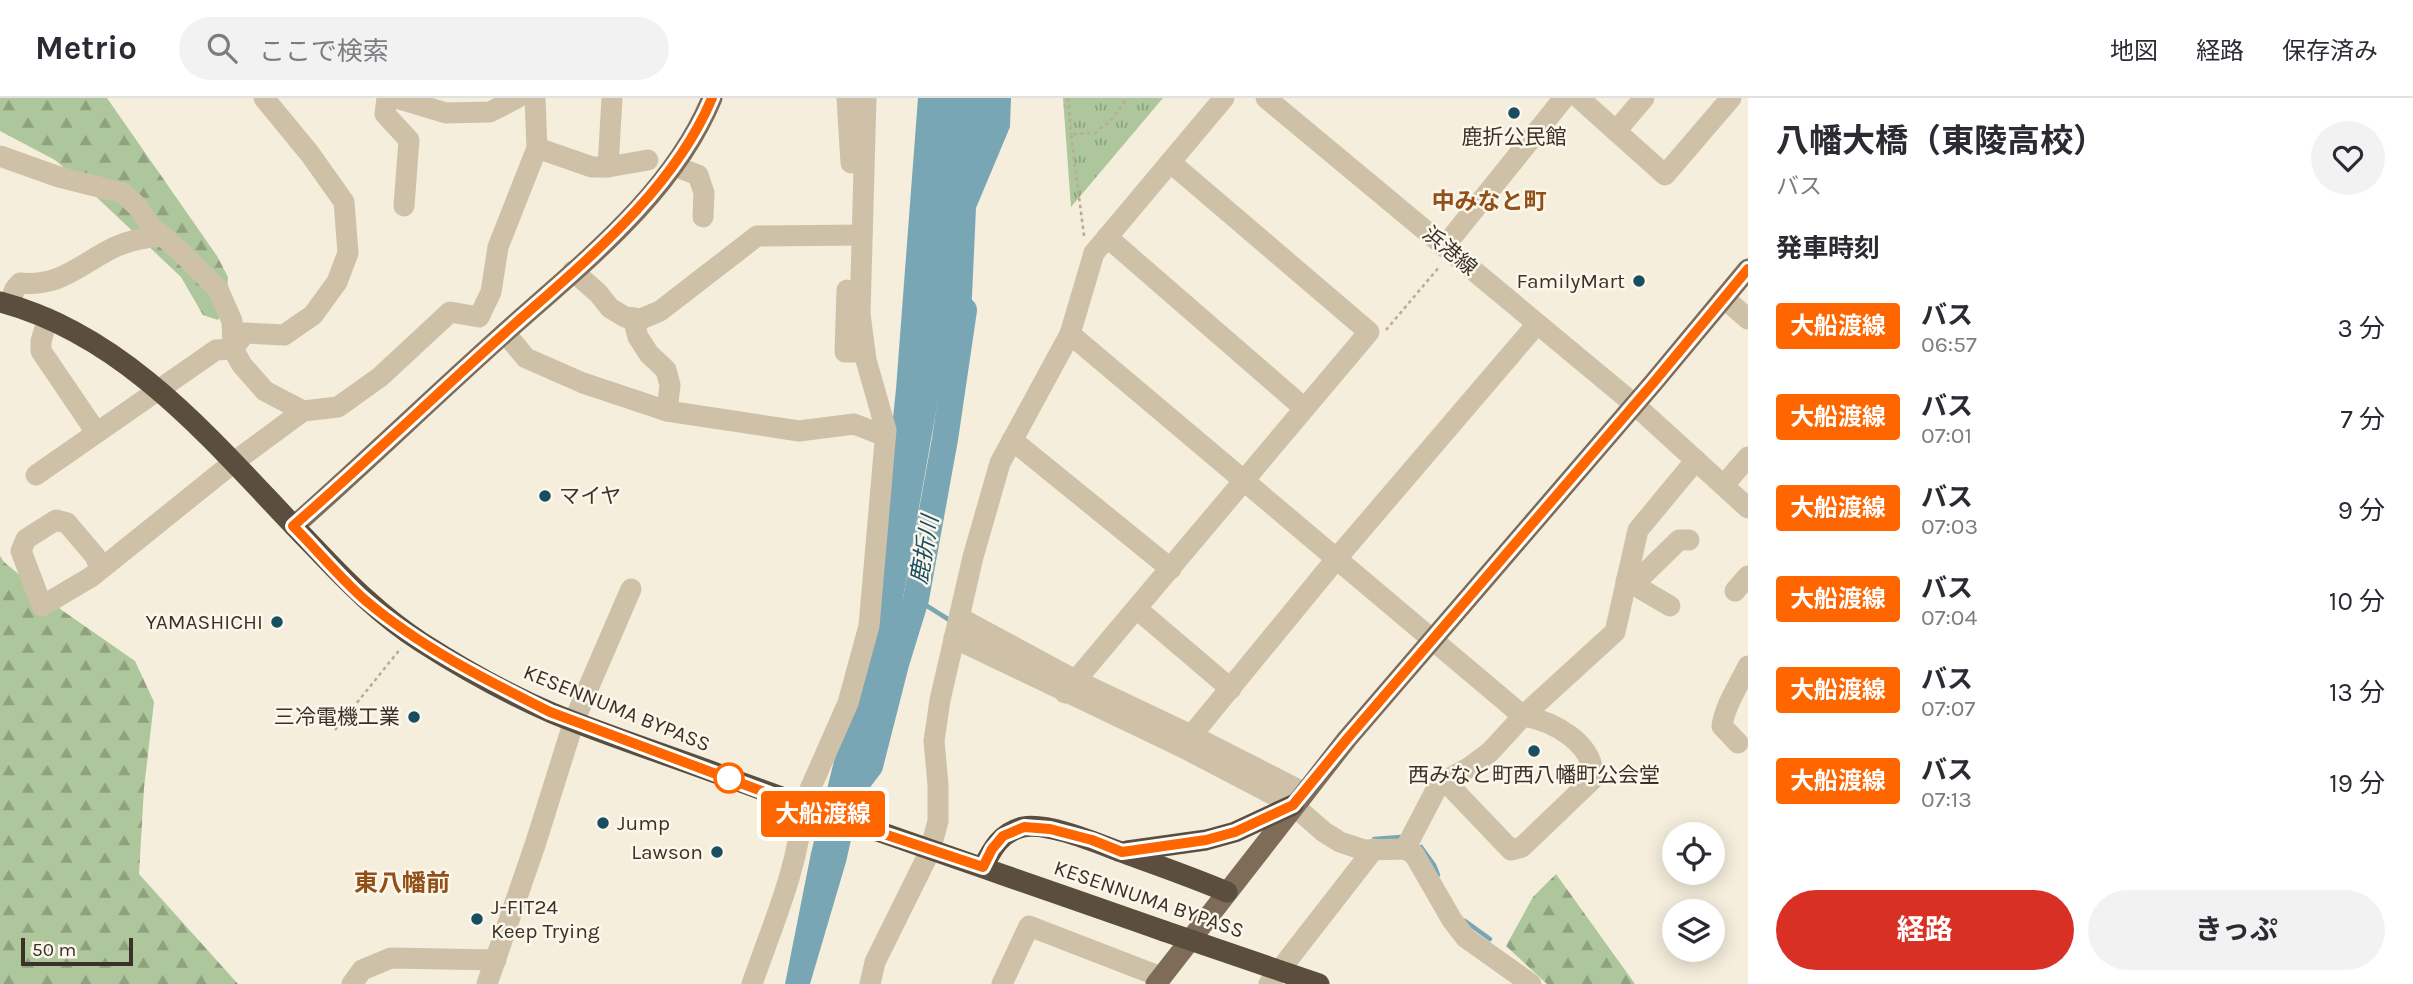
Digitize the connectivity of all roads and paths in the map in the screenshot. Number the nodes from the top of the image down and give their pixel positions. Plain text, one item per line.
1 (264, 98) edge
2 (387, 98) edge
3 (396, 98) edge
4 (517, 98) edge
5 (535, 98) edge
6 (612, 98) edge
7 (712, 98) edge
8 (847, 98) edge
9 (866, 98) edge
10 (1068, 98) edge
11 (1127, 98) edge
12 (1224, 98) edge
13 (1266, 98) edge
14 (1564, 98) edge
15 (1579, 98) edge
16 (1644, 98) edge
17 (1731, 98) edge
18 (1616, 131) junction
19 (1071, 134) junction
20 (537, 148) junction
21 (0, 156) edge
22 (648, 160) dead end
23 (1170, 162) junction
24 (674, 166) junction
25 (608, 167) junction
26 (404, 206) dead end
27 (703, 217) dead end
28 (857, 235) junction
29 (163, 236) junction
30 (1100, 245) junction
31 (1444, 247) junction
32 (1748, 270) edge
33 (573, 271) junction
34 (1724, 298) junction
35 (4, 303) edge
36 (479, 317) junction
37 (48, 318) junction
38 (633, 318) junction
39 (1748, 319) edge
40 (1537, 324) junction
41 (1070, 334) junction
42 (501, 337) junction
43 (233, 349) junction
44 (158, 390) junction
45 (1634, 404) junction
46 (1304, 408) junction
47 (303, 411) junction
48 (667, 411) junction
49 (96, 432) junction
50 (885, 436) junction
51 (1012, 440) junction
52 (1748, 457) edge
53 (1696, 460) junction
54 (234, 462) junction
55 (36, 475) dead end
56 (1243, 479) junction
57 (1724, 485) junction
58 (1748, 508) edge
59 (293, 526) junction
60 (1689, 540) dead end
61 (1337, 558) junction
62 (100, 568) dead end
63 (1171, 569) junction
64 (1632, 581) junction
65 (631, 589) dead end
66 (1670, 606) dead end
67 (1136, 609) junction
68 (957, 628) junction
69 (412, 635) junction
70 (1431, 640) junction
71 (1748, 666) edge
72 (1070, 686) junction
73 (1231, 689) junction
74 (1523, 716) junction
75 (574, 721) junction
76 (335, 730) dead end
77 (1188, 742) junction
78 (1738, 743) dead end
79 (1445, 781) junction
80 (1298, 799) junction
81 (811, 809) junction
82 (921, 848) junction
83 (1374, 849) junction
84 (1405, 849) junction
85 (1122, 852) junction
86 (983, 867) junction
87 (1227, 892) junction
88 (496, 960) junction
89 (1159, 981) edge
90 (352, 984) edge
91 (487, 984) edge
92 (752, 984) edge
93 (870, 984) edge
94 (1002, 984) edge
95 (1269, 984) edge
96 (1319, 984) edge
97 (1531, 984) edge

1 - 43 street
2 - 26 street
3 - 4 street
5 - 20 street
6 - 25 street
7 - 24 main road
8 - 28 street
9 - 28 street
10 - 19 path
11 - 19 path
12 - 23 street
13 - 31 street, 浜港線
14 - 31 street
15 - 18 street
16 - 18 street
17 - 18 street
19 - 30 path
20 - 25 street
20 - 36 street
21 - 29 street
22 - 25 street
23 - 30 street
23 - 46 street
24 - 27 street
24 - 33 main road
28 - 38 street
28 - 50 street
29 - 35 street
29 - 43 street
30 - 41 street
30 - 46 street
31 - 40 street, 浜港線
32 - 34 main road
33 - 38 street
33 - 42 main road
34 - 39 street
34 - 45 main road
35 - 37 highway, KESENNUMA BYPASS
36 - 42 street
36 - 47 street
37 - 44 highway, KESENNUMA BYPASS
37 - 49 street
38 - 48 street
40 - 45 street, 浜港線
40 - 61 street
41 - 51 street
41 - 56 street
42 - 48 street
42 - 59 main road
43 - 44 street
43 - 47 street
44 - 49 street
44 - 54 highway, KESENNUMA BYPASS
45 - 53 street, 浜港線
45 - 70 main road
46 - 56 street
47 - 54 street
48 - 50 street
49 - 55 street
50 - 81 street
51 - 63 street
51 - 68 street
52 - 57 street
53 - 57 street, 浜港線
53 - 64 street
54 - 59 highway, KESENNUMA BYPASS
54 - 62 street
56 - 61 street
56 - 63 street
57 - 58 street, 浜港線
59 - 69 highway, KESENNUMA BYPASS
60 - 64 street
61 - 70 street
61 - 73 street
63 - 67 street
64 - 66 street
64 - 74 street
65 - 75 street
67 - 72 street
67 - 73 street
68 - 72 street
68 - 82 street
69 - 75 highway, KESENNUMA BYPASS
69 - 76 path
70 - 74 street
70 - 80 main road
71 - 78 street
72 - 77 street
73 - 77 street
74 - 79 street
74 - 79 street
75 - 81 highway, KESENNUMA BYPASS
75 - 88 street
77 - 80 street
79 - 84 street
80 - 83 street
80 - 85 highway
80 - 87 main road
81 - 82 highway, KESENNUMA BYPASS
81 - 92 street
82 - 86 highway, KESENNUMA BYPASS
82 - 93 street
83 - 84 street
83 - 95 street
84 - 97 street
85 - 86 highway
85 - 87 highway
86 - 96 highway, KESENNUMA BYPASS, bridge
87 - 89 main road
88 - 90 street
88 - 91 street
89 - 94 street

